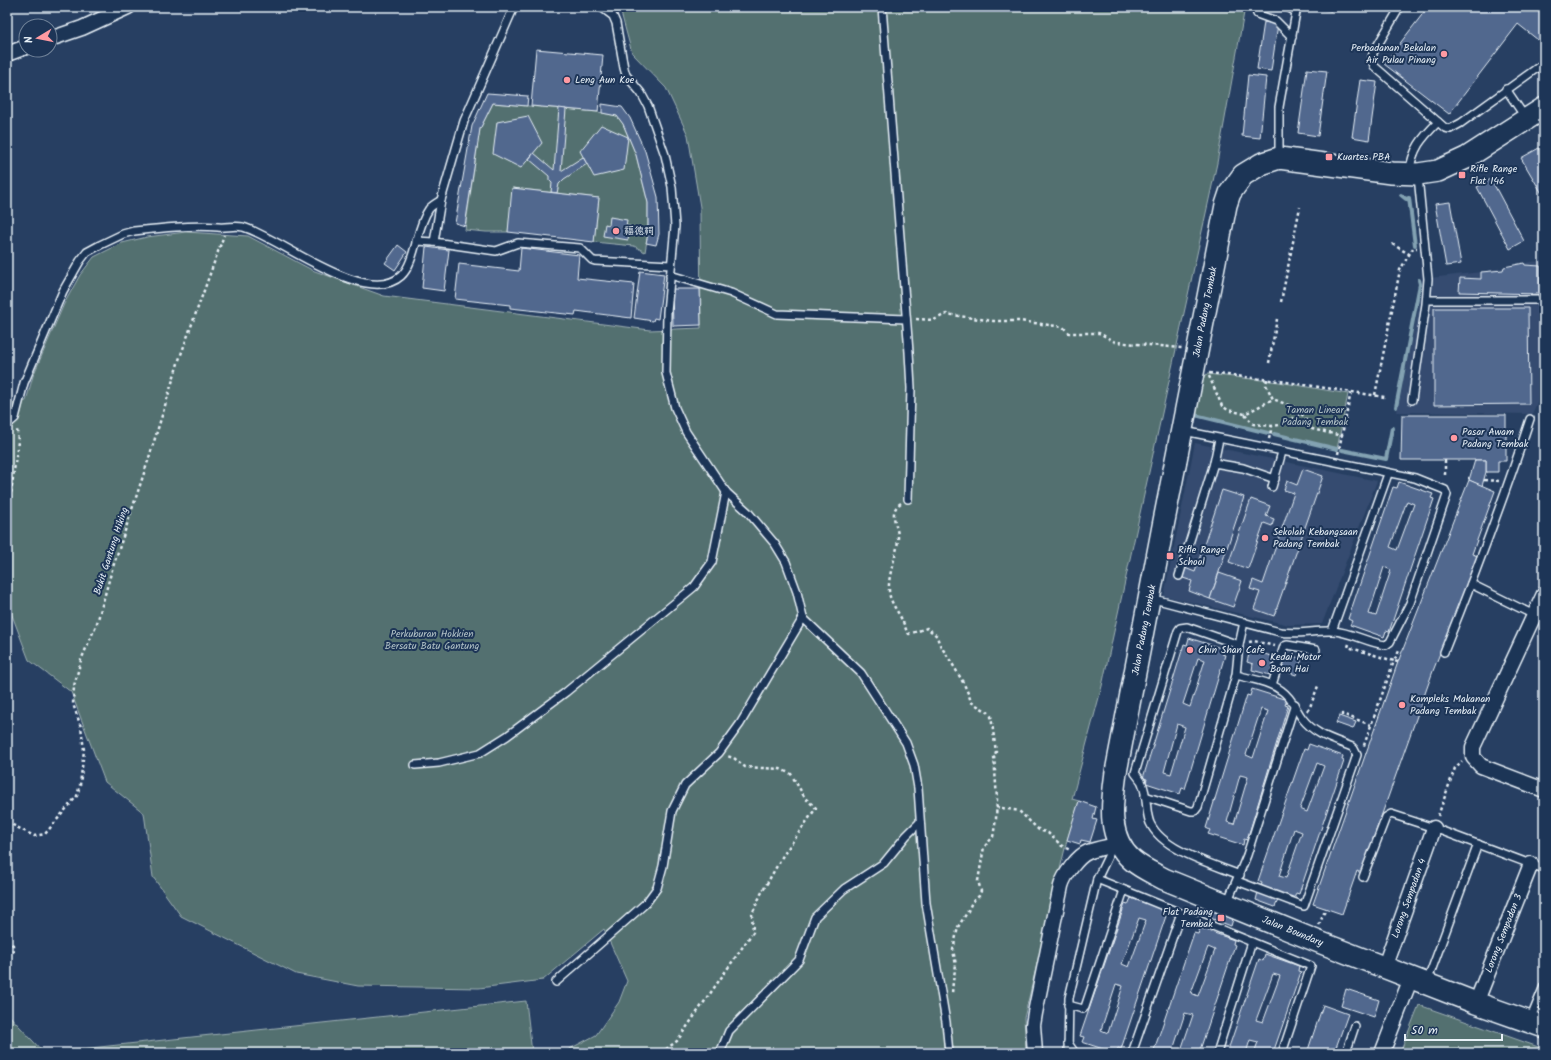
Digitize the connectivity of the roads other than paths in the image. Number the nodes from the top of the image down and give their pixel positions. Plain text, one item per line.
1 (128, 7) edge
2 (514, 7) edge
3 (601, 7) edge
4 (882, 7) edge
5 (1255, 7) edge
6 (1287, 7) edge
7 (1400, 7) edge
8 (58, 36) edge
9 (1292, 37) junction
10 (18, 50) edge
11 (7, 54) edge
12 (1544, 63) edge
13 (1506, 89) junction
14 (1544, 108) edge
15 (1526, 119) junction
16 (1438, 122) junction
17 (1279, 158) junction
18 (1413, 174) junction
19 (441, 200) junction
20 (416, 241) junction
21 (434, 242) junction
22 (671, 265) junction
23 (670, 275) junction
24 (1427, 300) junction
25 (1544, 300) edge
26 (906, 319) junction
27 (1412, 400) dead end
28 (1530, 419) dead end
29 (7, 425) edge
30 (1182, 431) junction
31 (1219, 439) junction
32 (1282, 452) junction
33 (1214, 463) junction
34 (1388, 474) junction
35 (1275, 478) junction
36 (1272, 487) dead end
37 (726, 492) junction
38 (908, 499) road end
39 (1179, 576) dead end
40 (1471, 584) junction
41 (1544, 594) edge
42 (1150, 598) junction
43 (1534, 616) junction
44 (803, 618) junction
45 (1244, 622) junction
46 (1332, 631) junction
47 (1239, 645) junction
48 (1316, 650) dead end
49 (1444, 652) dead end
50 (1236, 675) junction
51 (1272, 685) junction
52 (1295, 704) junction
53 (415, 765) dead end
54 (1124, 771) junction
55 (1544, 790) edge
56 (1145, 796) junction
57 (920, 822) junction
58 (1434, 828) junction
59 (1478, 844) junction
60 (1116, 845) junction
61 (1538, 866) edge
62 (1363, 877) dead end
63 (1238, 878) junction
64 (1097, 879) junction
65 (1124, 890) junction
66 (1227, 904) junction
67 (1181, 913) junction
68 (1252, 942) junction
69 (1384, 968) junction
70 (1419, 981) junction
71 (556, 982) dead end
72 (1544, 986) edge
73 (1476, 1004) junction
74 (1068, 1005) junction
75 (1537, 1024) edge
76 (1355, 1026) dead end
77 (1067, 1041) junction
78 (720, 1053) edge
79 (950, 1053) edge
80 (1035, 1053) edge
81 (1068, 1053) edge
82 (1075, 1053) edge
83 (1132, 1053) edge
84 (1217, 1053) edge
85 (1282, 1053) edge
86 (1346, 1053) edge
87 (1382, 1053) edge

1 - 8 street
2 - 19 lane
3 - 22 lane
4 - 26 lane
5 - 9 lane
6 - 9 lane
7 - 16 lane
9 - 17 lane
10 - 11 street
12 - 13 lane
13 - 15 lane
13 - 16 lane
14 - 15 street, Jalan Padang Tembak
15 - 18 street, Jalan Padang Tembak
16 - 18 lane
17 - 18 street, Jalan Padang Tembak
17 - 30 street, Jalan Padang Tembak
18 - 24 lane
19 - 20 lane
19 - 21 lane
20 - 21 lane
20 - 29 lane
21 - 22 lane
22 - 23 lane
23 - 26 lane
23 - 37 lane
24 - 25 lane
24 - 27 lane
26 - 38 lane
28 - 40 lane
30 - 31 lane
30 - 42 street, Jalan Padang Tembak
31 - 32 lane
31 - 33 lane
32 - 34 lane
32 - 35 lane
33 - 35 lane
33 - 39 lane
34 - 46 lane
34 - 46 lane
35 - 36 lane
37 - 44 lane
37 - 53 lane
40 - 43 lane
40 - 49 lane
41 - 43 street
42 - 45 lane
42 - 54 street, Jalan Padang Tembak
43 - 55 street
44 - 57 lane
44 - 71 lane
45 - 46 lane
45 - 47 lane
47 - 50 lane
47 - 54 lane
48 - 51 lane
50 - 51 lane
50 - 56 lane
51 - 52 lane
52 - 63 lane
52 - 63 lane
54 - 56 lane
54 - 60 street, Jalan Boundary
56 - 63 lane
57 - 78 lane
57 - 79 lane
58 - 59 lane
58 - 62 lane
58 - 69 street, Lorong Sempadan 4
59 - 61 lane
59 - 70 lane
60 - 64 lane
60 - 66 street, Jalan Boundary
60 - 80 street
61 - 73 street, Lorong Sempadan 3
63 - 66 lane
64 - 65 lane
64 - 74 lane
65 - 67 lane
65 - 74 lane
66 - 69 street, Jalan Boundary
67 - 68 lane
67 - 83 lane
68 - 84 lane
68 - 85 lane
69 - 70 street, Jalan Boundary
70 - 73 street, Jalan Boundary
70 - 87 street
72 - 75 lane
73 - 75 street, Jalan Boundary
74 - 77 lane
76 - 86 lane
77 - 81 lane
77 - 82 lane

